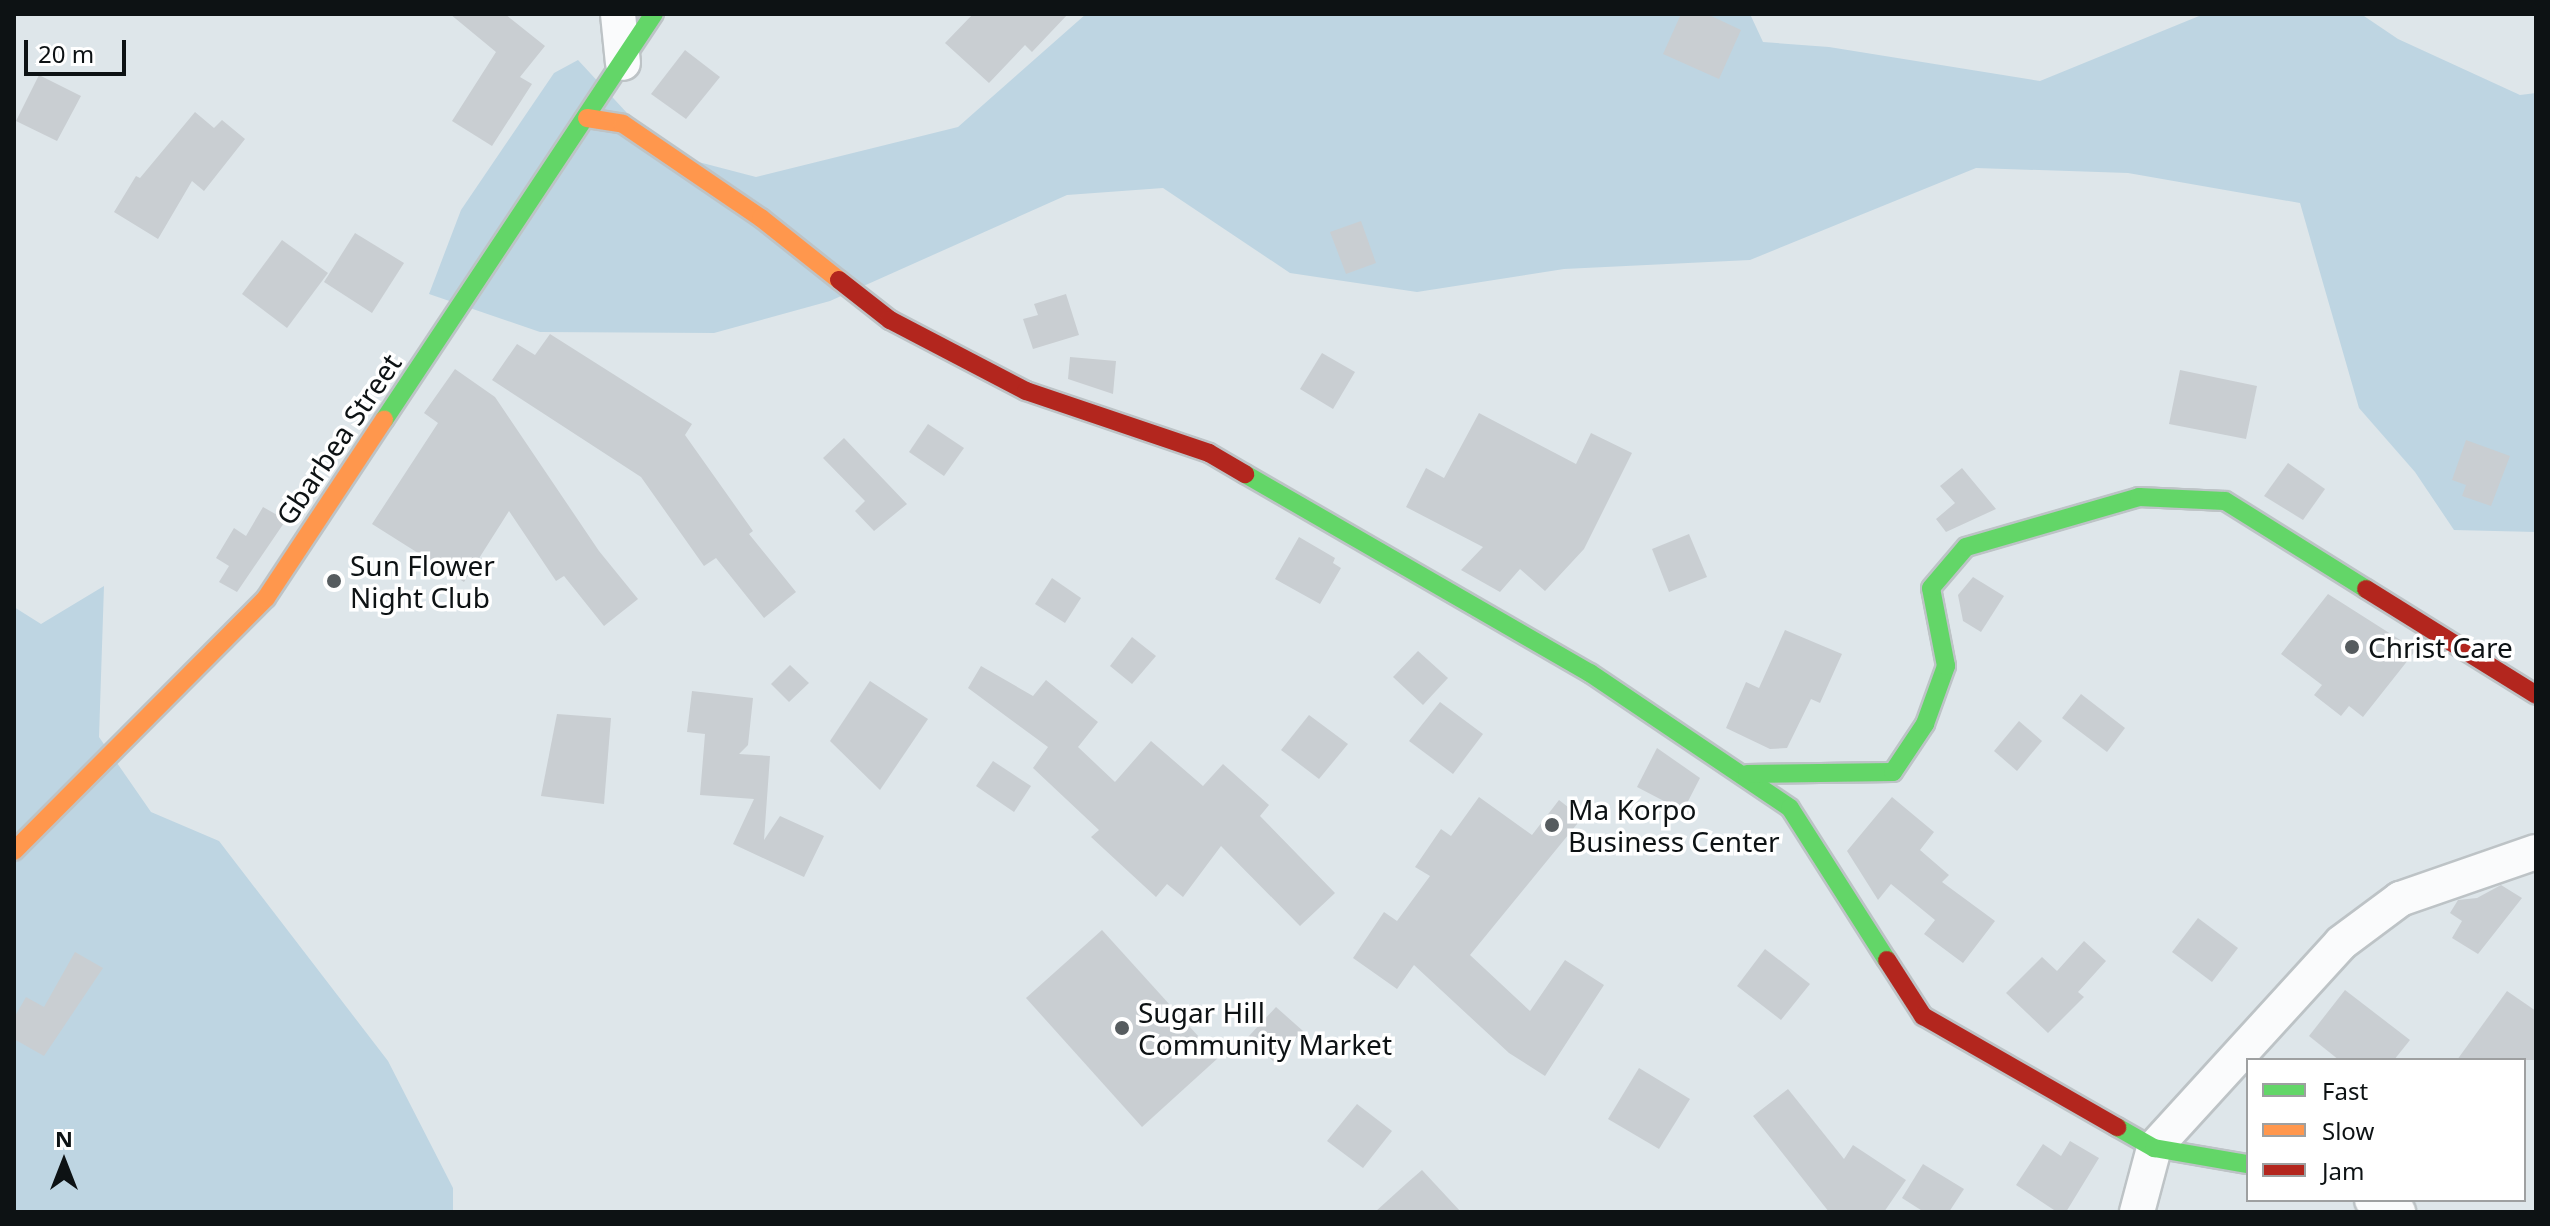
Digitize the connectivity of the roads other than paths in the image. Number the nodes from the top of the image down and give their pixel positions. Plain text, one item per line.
1 (618, 14) edge
2 (654, 14) edge
3 (623, 63) junction
4 (587, 118) junction
5 (2536, 695) edge
6 (1747, 774) junction
7 (14, 851) edge
8 (2536, 852) edge
9 (2154, 1148) junction
10 (2246, 1164) edge
11 (2376, 1202) edge
12 (2137, 1212) edge
13 (2398, 1212) edge

1 - 3 street
2 - 3 street, Gbarbea Street
3 - 4 street, Gbarbea Street
4 - 6 street
4 - 7 street, Gbarbea Street
5 - 6 street
6 - 9 street
8 - 9 street
9 - 10 street
9 - 12 street
11 - 13 street

